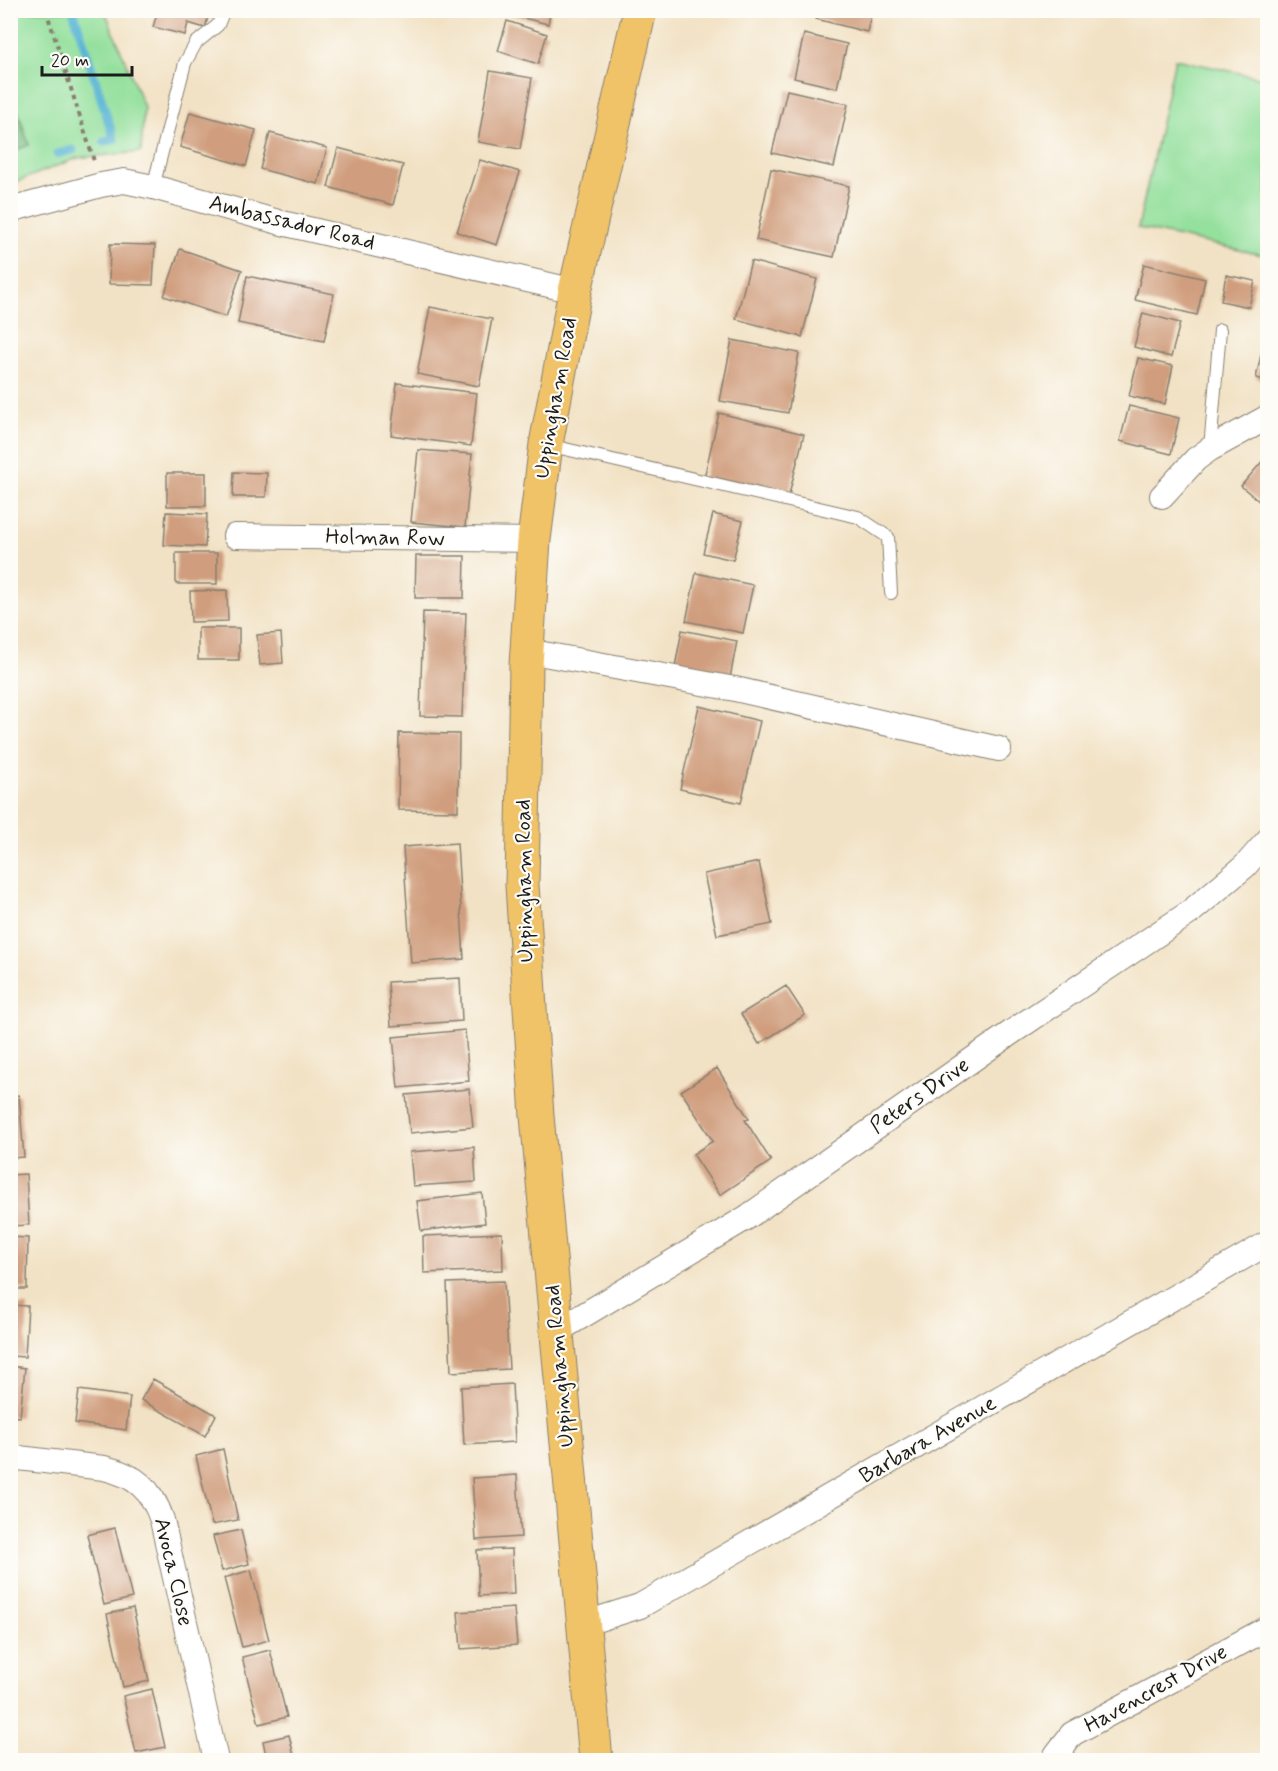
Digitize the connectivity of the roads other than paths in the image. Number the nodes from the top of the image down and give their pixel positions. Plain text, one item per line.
1 (224, 10) edge
2 (640, 10) edge
3 (153, 187) junction
4 (10, 210) edge
5 (575, 291) junction
6 (1220, 330) dead end
7 (1268, 417) edge
8 (546, 444) junction
9 (1210, 449) junction
10 (1162, 496) dead end
11 (235, 536) dead end
12 (534, 540) junction
13 (891, 592) dead end
14 (526, 651) junction
15 (999, 749) dead end
16 (1268, 840) edge
17 (1268, 1243) edge
18 (557, 1331) junction
19 (10, 1457) edge
20 (583, 1624) junction
21 (1268, 1628) edge
22 (216, 1761) edge
23 (596, 1761) edge
24 (1057, 1761) edge

1 - 3 lane
2 - 5 highway, Uppingham Road
3 - 4 street, Ambassador Road
3 - 5 street, Ambassador Road
5 - 8 highway, Uppingham Road
6 - 9 lane
7 - 9 street
8 - 12 highway, Uppingham Road
8 - 13 lane
9 - 10 street
11 - 12 street, Holman Row
12 - 14 highway, Uppingham Road
14 - 15 street
14 - 18 highway, Uppingham Road
16 - 18 street, Peters Drive
17 - 20 street, Barbara Avenue
18 - 20 highway, Uppingham Road
19 - 22 street, Avoca Close
20 - 23 highway, Uppingham Road
21 - 24 street, Havencrest Drive

